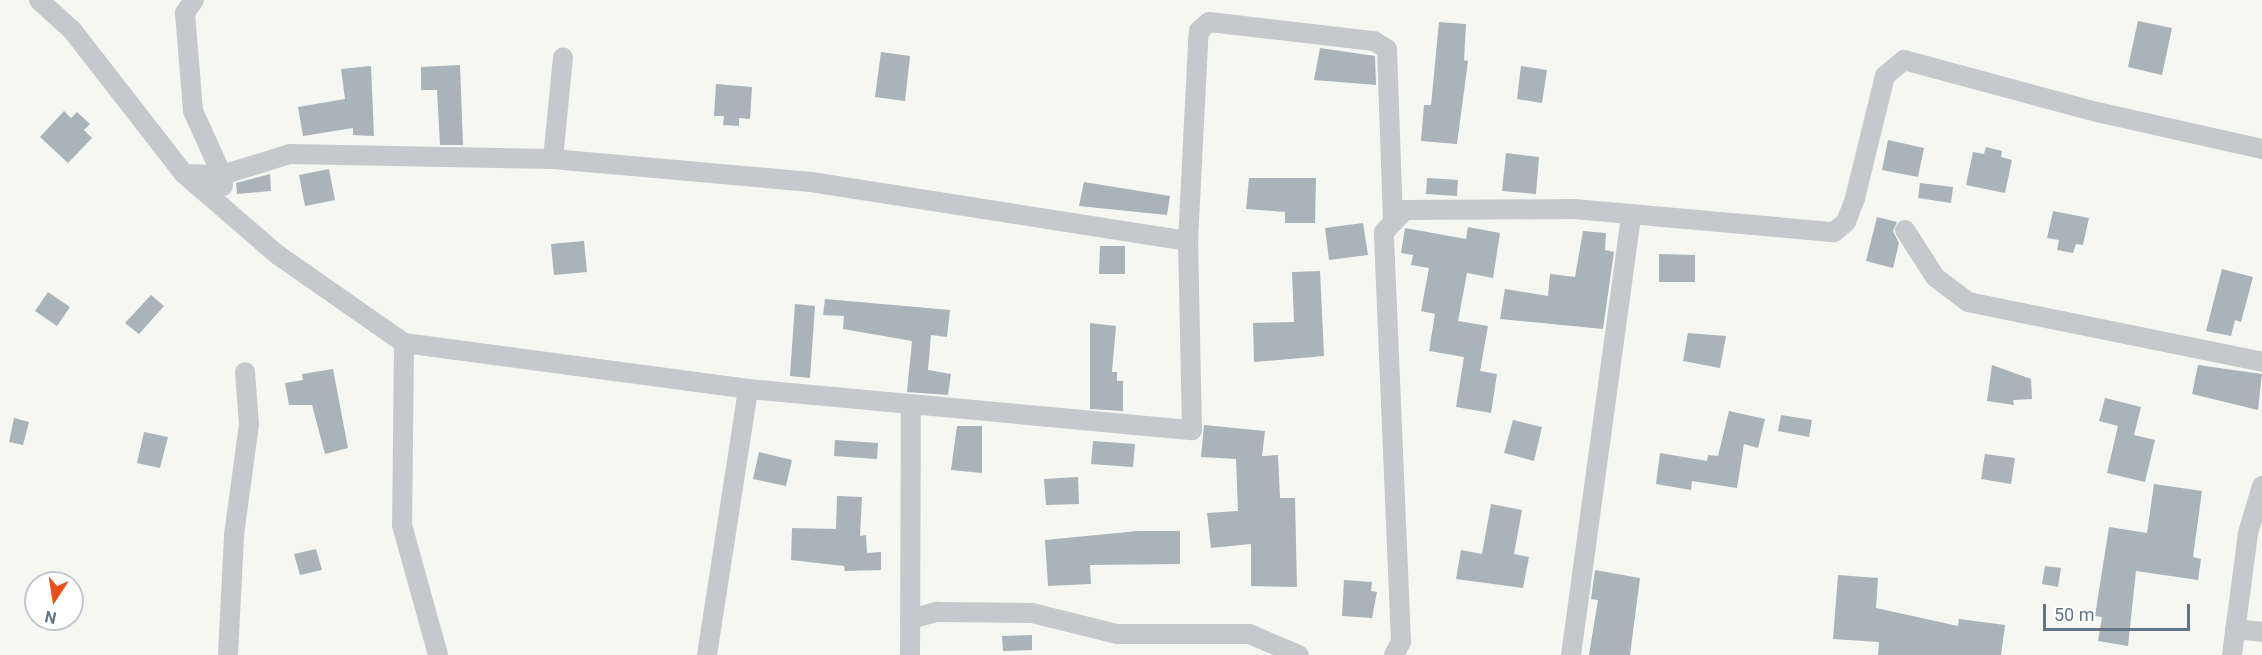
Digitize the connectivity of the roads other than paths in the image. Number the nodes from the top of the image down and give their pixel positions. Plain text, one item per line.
1 (39, 0) edge
2 (194, 0) edge
3 (562, 57) dead end
4 (2262, 149) edge
5 (553, 159) junction
6 (184, 174) junction
7 (222, 175) junction
8 (224, 204) junction
9 (1631, 215) junction
10 (1393, 219) junction
11 (1905, 230) dead end
12 (1188, 241) junction
13 (404, 343) junction
14 (2262, 362) edge
15 (245, 372) dead end
16 (748, 389) junction
17 (911, 407) junction
18 (2262, 486) edge
19 (910, 619) junction
20 (2235, 629) junction
21 (2262, 632) edge
22 (228, 655) edge
23 (438, 655) edge
24 (707, 655) edge
25 (910, 655) edge
26 (1299, 655) edge
27 (1394, 655) edge
28 (1571, 655) edge
29 (2232, 655) edge

1 - 6 street
2 - 7 street
3 - 5 street
4 - 9 street
5 - 7 street
5 - 12 street
6 - 7 street
6 - 8 street
7 - 8 street
8 - 13 street
9 - 10 street
9 - 28 street
10 - 12 street
10 - 27 street
11 - 14 street
12 - 17 street
13 - 16 street
13 - 23 street
15 - 22 street
16 - 17 street
16 - 24 street
17 - 19 street
18 - 20 street
19 - 25 street
19 - 26 street
20 - 21 street
20 - 29 street

